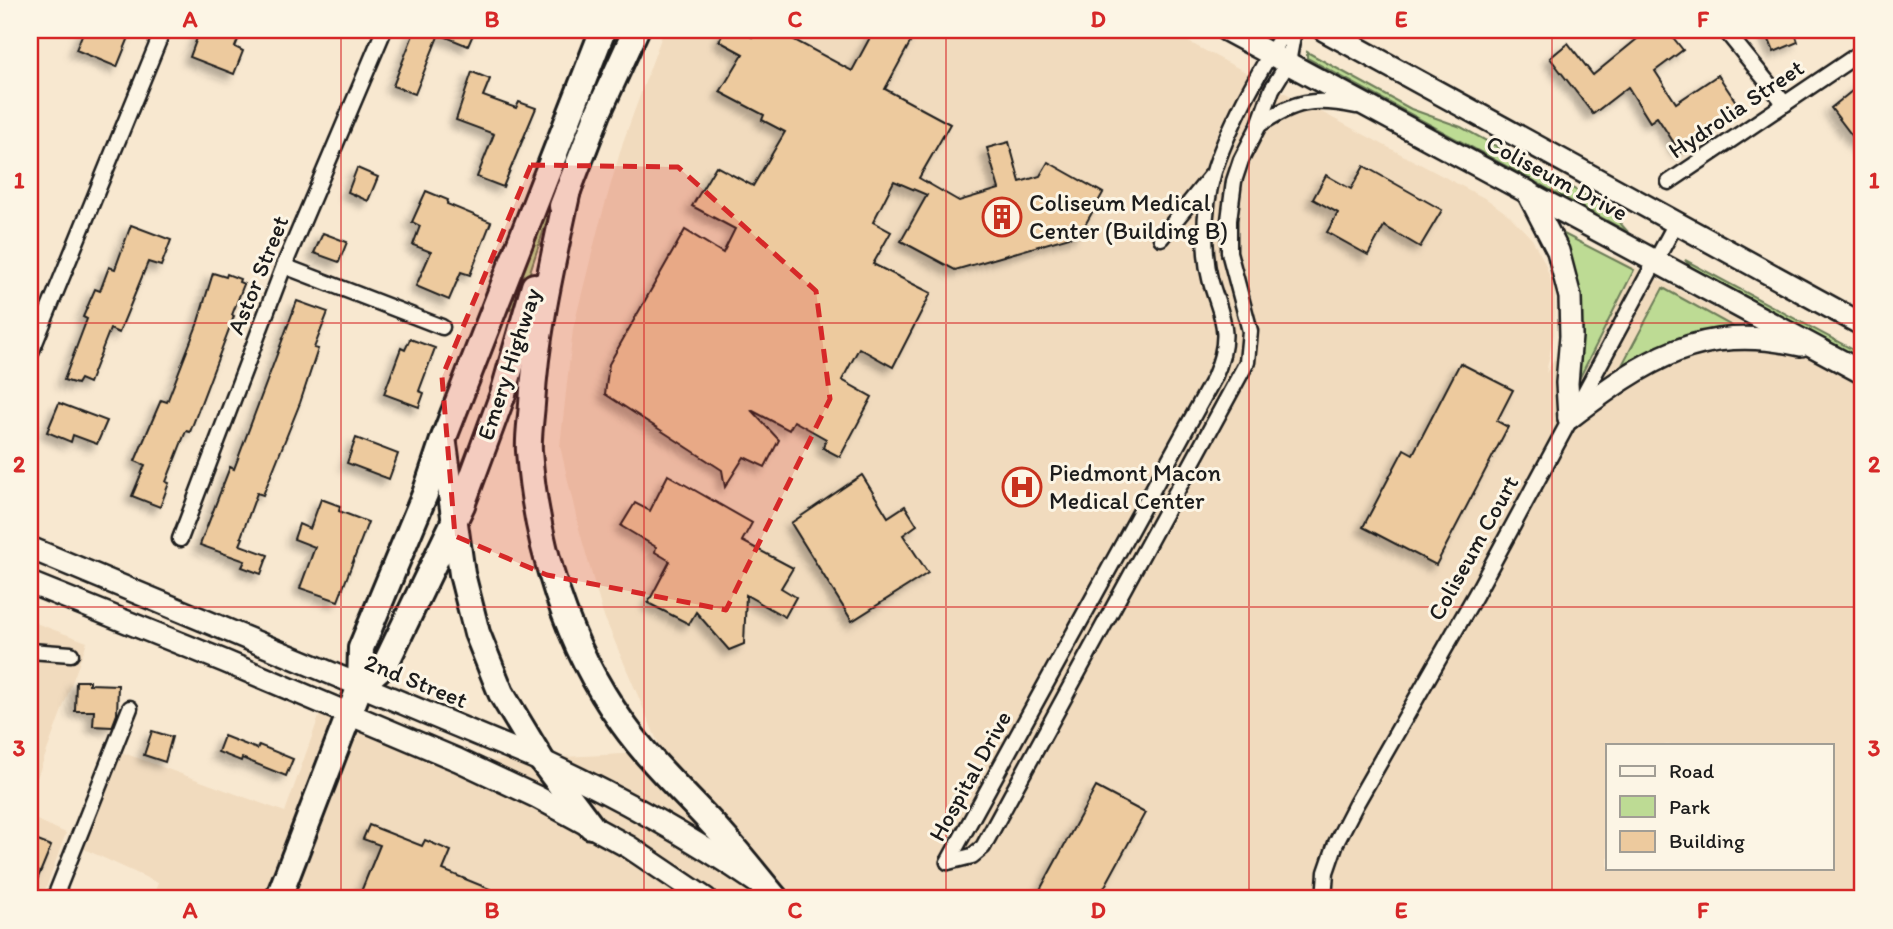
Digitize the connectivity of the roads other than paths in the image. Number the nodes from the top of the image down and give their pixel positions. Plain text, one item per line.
1 (163, 30) edge
2 (384, 30) edge
3 (603, 30) edge
4 (636, 30) edge
5 (1226, 30) edge
6 (1286, 30) edge
7 (1294, 30) edge
8 (1324, 30) edge
9 (1725, 30) edge
10 (1863, 51) edge
11 (1278, 58) junction
12 (1785, 104) junction
13 (1373, 110) junction
14 (1259, 125) junction
15 (1211, 176) junction
16 (1669, 182) dead end
17 (568, 190) junction
18 (1527, 191) junction
19 (1676, 223) junction
20 (1161, 238) dead end
21 (1656, 260) junction
22 (284, 266) junction
23 (1863, 325) edge
24 (442, 327) dead end
25 (1820, 350) junction
26 (30, 355) edge
27 (1863, 373) edge
28 (1569, 418) junction
29 (443, 440) junction
30 (455, 519) junction
31 (180, 539) dead end
32 (30, 548) edge
33 (30, 583) edge
34 (30, 651) edge
35 (71, 654) dead end
36 (360, 686) junction
37 (130, 708) dead end
38 (349, 714) junction
39 (542, 761) junction
40 (591, 826) junction
41 (772, 895) edge
42 (54, 899) edge
43 (278, 899) edge
44 (706, 899) edge
45 (1324, 899) edge

1 - 26 street
2 - 22 street, Astor Street
3 - 29 highway, Emery Highway
4 - 17 highway, Emery Highway
5 - 11 main road, Coliseum Drive
6 - 11 street, Hospital Drive
7 - 11 street, Hospital Drive
8 - 19 main road, Coliseum Drive
9 - 12 street
10 - 12 street, Hydrolia Street
11 - 13 main road, Coliseum Drive
11 - 14 street, Hospital Drive
11 - 15 street, Hospital Drive
12 - 16 street, Hydrolia Street
13 - 14 street
13 - 18 main road, Coliseum Drive
14 - 15 street, Hospital Drive
15 - 20 street
17 - 30 highway, Emery Highway
17 - 41 highway
18 - 21 main road, Coliseum Drive
18 - 28 main road
19 - 21 street, Coliseum Court
19 - 23 main road, Coliseum Drive
21 - 25 main road, Coliseum Drive
21 - 28 street, Coliseum Court
22 - 24 street
22 - 31 street, Astor Street
25 - 27 main road, Coliseum Drive
25 - 28 main road
28 - 45 street, Coliseum Court
29 - 30 highway
29 - 36 highway, Emery Highway
30 - 36 highway, Emery Highway
30 - 39 highway
32 - 36 main road, 2nd Street
33 - 38 main road
34 - 35 street
36 - 38 highway, Emery Highway
36 - 39 main road, 2nd Street
37 - 42 street
38 - 40 main road
38 - 43 highway, Emery Highway
39 - 40 highway
39 - 41 main road, 2nd Street
40 - 44 main road

